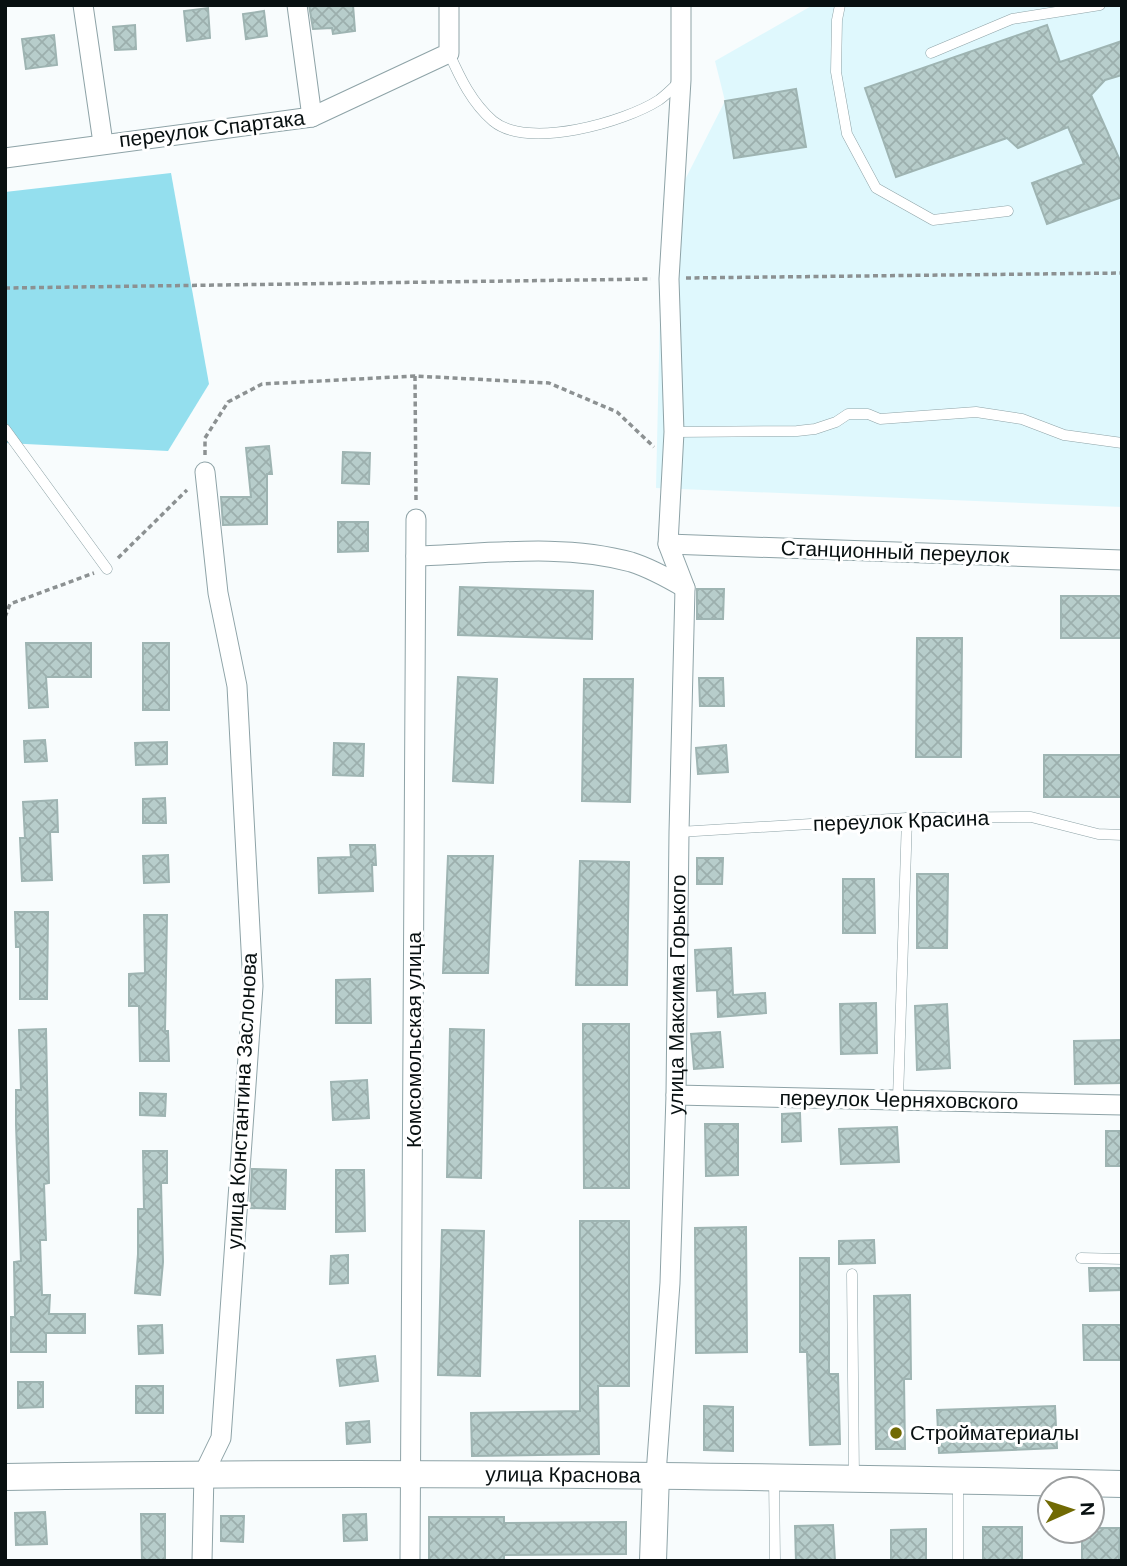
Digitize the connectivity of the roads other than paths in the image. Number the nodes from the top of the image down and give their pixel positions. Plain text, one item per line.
1 (83, 5) edge
2 (297, 5) edge
3 (449, 5) edge
4 (681, 5) edge
5 (840, 5) edge
6 (1100, 5) edge
7 (449, 53) junction
8 (932, 53) dead end
9 (681, 80) junction
10 (312, 117) junction
11 (103, 143) junction
12 (5, 158) edge
13 (1008, 211) dead end
14 (5, 429) edge
15 (674, 432) junction
16 (1122, 443) edge
17 (205, 472) road end
18 (416, 519) road end
19 (668, 544) junction
20 (416, 556) junction
21 (1122, 559) edge
22 (107, 569) road end
23 (685, 589) junction
24 (907, 818) junction
25 (679, 832) junction
26 (1122, 835) edge
27 (676, 1095) junction
28 (898, 1099) junction
29 (1122, 1105) edge
30 (1081, 1258) dead end
31 (1122, 1259) edge
32 (852, 1274) dead end
33 (204, 1473) junction
34 (412, 1474) junction
35 (656, 1474) junction
36 (5, 1477) edge
37 (774, 1477) junction
38 (854, 1478) junction
39 (958, 1480) junction
40 (1122, 1484) edge
41 (202, 1561) edge
42 (410, 1561) edge
43 (653, 1561) edge
44 (775, 1561) edge
45 (958, 1561) edge

1 - 11 street
2 - 10 street
3 - 7 street
4 - 9 street, улица Максима Горького
5 - 13 lane
6 - 8 lane
7 - 9 lane
7 - 10 street, переулок Спартака
9 - 15 street, улица Максима Горького
10 - 11 street, переулок Спартака
11 - 12 street, переулок Спартака
14 - 22 lane
15 - 16 lane
15 - 19 street, улица Максима Горького
17 - 33 street, улица Константина Заслонова
18 - 20 street, Комсомольская улица
19 - 21 street, Станционный переулок
19 - 23 street, улица Максима Горького
20 - 23 street
20 - 34 street, Комсомольская улица
23 - 25 street, улица Максима Горького
24 - 25 lane, переулок Красина
24 - 26 lane, переулок Красина
24 - 28 lane
25 - 27 street, улица Максима Горького
27 - 28 street, переулок Черняховского
27 - 35 street, улица Максима Горького
28 - 29 street, переулок Черняховского
30 - 31 lane
32 - 38 lane
33 - 34 main road, улица Краснова
33 - 36 main road, улица Краснова
33 - 41 street, улица Константина Заслонова
34 - 35 main road, улица Краснова
34 - 42 street, Комсомольская улица
35 - 37 main road, улица Краснова
35 - 43 main road, улица Максима Горького
37 - 38 main road, улица Краснова
37 - 44 lane
38 - 39 main road, улица Краснова
39 - 40 main road, улица Краснова
39 - 45 lane

